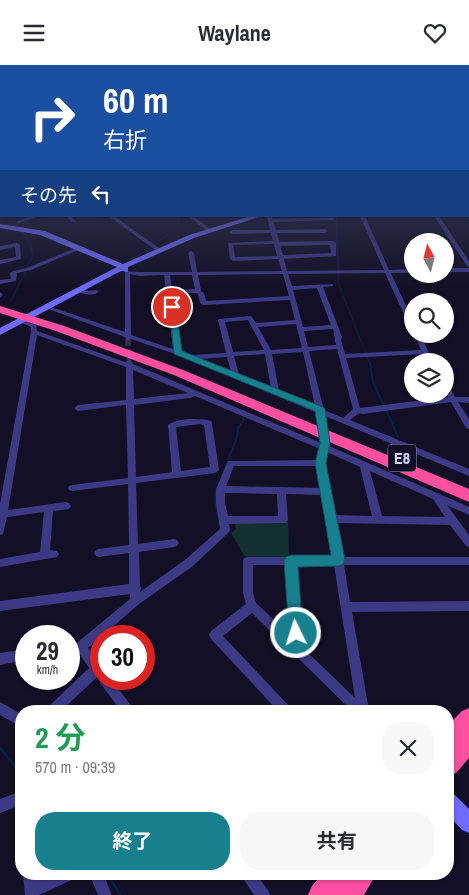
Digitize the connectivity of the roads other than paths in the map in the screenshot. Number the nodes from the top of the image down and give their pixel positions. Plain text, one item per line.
1 (14, 217) edge
2 (36, 217) edge
3 (111, 217) edge
4 (191, 217) edge
5 (256, 217) edge
6 (362, 217) edge
7 (437, 217) edge
8 (304, 218) edge
9 (269, 219) edge
10 (319, 219) junction
11 (333, 219) dead end
12 (0, 226) edge
13 (20, 226) junction
14 (210, 230) junction
15 (325, 231) junction
16 (232, 232) dead end
17 (273, 232) junction
18 (277, 243) junction
19 (329, 243) junction
20 (0, 248) edge
21 (80, 248) junction
22 (159, 250) junction
23 (191, 253) dead end
24 (281, 257) junction
25 (0, 262) edge
26 (469, 265) edge
27 (125, 269) junction
28 (454, 270) edge
29 (469, 270) edge
30 (387, 271) junction
31 (404, 271) edge
32 (284, 272) junction
33 (167, 273) junction
34 (196, 273) junction
35 (0, 282) edge
36 (331, 285) dead end
37 (319, 286) junction
38 (290, 288) junction
39 (77, 290) junction
40 (198, 291) junction
41 (96, 292) dead end
42 (170, 292) junction
43 (293, 298) junction
44 (0, 303) edge
45 (46, 307) junction
46 (404, 308) edge
47 (0, 309) edge
48 (20, 321) junction
49 (48, 321) junction
50 (254, 325) junction
51 (300, 326) junction
52 (336, 327) junction
53 (34, 331) junction
54 (0, 333) edge
55 (128, 337) junction
56 (420, 343) edge
57 (340, 347) junction
58 (305, 349) junction
59 (268, 351) junction
60 (177, 352) junction
61 (425, 352) joint
62 (229, 353) junction
63 (189, 357) junction
64 (344, 357) junction
65 (129, 363) junction
66 (235, 375) junction
67 (275, 392) junction
68 (194, 393) junction
69 (469, 400) edge
70 (454, 401) joint
71 (131, 403) junction
72 (436, 403) edge
73 (78, 408) dead end
74 (357, 411) junction
75 (314, 419) junction
76 (469, 426) edge
77 (335, 434) junction
78 (321, 463) junction
79 (364, 465) junction
80 (469, 473) edge
81 (177, 475) junction
82 (133, 480) junction
83 (469, 486) edge
84 (72, 488) dead end
85 (220, 489) junction
86 (281, 491) junction
87 (327, 491) junction
88 (469, 496) edge
89 (436, 497) junction
90 (66, 506) dead end
91 (49, 508) junction
92 (469, 511) edge
93 (3, 513) junction
94 (331, 519) junction
95 (224, 520) junction
96 (378, 520) junction
97 (453, 521) junction
98 (0, 531) edge
99 (174, 543) dead end
100 (469, 543) edge
101 (135, 548) junction
102 (99, 553) dead end
103 (339, 560) junction
104 (291, 561) junction
105 (469, 561) edge
106 (0, 563) edge
107 (136, 588) junction
108 (135, 601) junction
109 (252, 605) junction
110 (469, 606) edge
111 (0, 607) edge
112 (346, 607) junction
113 (81, 647) joint
114 (298, 650) junction
115 (15, 657) edge
116 (0, 659) edge
117 (90, 659) edge
118 (90, 682) edge
119 (113, 690) edge
120 (60, 705) edge
121 (124, 705) edge
122 (280, 705) edge
123 (356, 705) edge
124 (361, 705) edge
125 (0, 708) edge
126 (15, 717) edge
127 (469, 719) edge
128 (454, 733) edge
129 (469, 742) edge
130 (454, 758) edge
131 (15, 800) edge
132 (0, 806) edge
133 (454, 808) edge
134 (469, 823) edge
135 (57, 880) edge
136 (98, 880) edge
137 (252, 880) edge
138 (333, 880) edge
139 (360, 880) edge
140 (31, 892) edge
141 (104, 895) edge
142 (263, 895) edge
143 (321, 895) edge
144 (349, 895) edge

1 - 13 street
2 - 13 street
3 - 22 street
4 - 14 street
5 - 14 street
6 - 30 street
7 - 26 street
8 - 9 street
8 - 10 street
9 - 17 street
10 - 11 street
10 - 15 street
12 - 13 street
13 - 21 street
14 - 22 street
15 - 17 street
15 - 19 street
16 - 17 street
17 - 18 street
18 - 19 street
18 - 24 street
18 - 24 street
19 - 24 street
20 - 25 street
21 - 27 street
21 - 35 street
22 - 27 street
23 - 34 street
24 - 32 street
27 - 33 street
27 - 39 street
27 - 55 street
28 - 29 street
30 - 31 street
30 - 32 street
30 - 46 street
32 - 34 street
32 - 38 street
33 - 34 street
33 - 42 street
34 - 40 street
36 - 37 street
37 - 38 street
37 - 52 street
38 - 43 street
39 - 41 street
39 - 45 street
40 - 42 street
40 - 43 street
42 - 60 street
43 - 51 street
44 - 49 highway, E8
45 - 48 street
45 - 55 street
47 - 49 highway, E8
48 - 53 street
48 - 54 street
49 - 75 highway, E8
50 - 51 street
50 - 59 street
50 - 62 street
51 - 52 street
51 - 58 street
52 - 57 street
53 - 65 street
53 - 93 street
55 - 60 street
56 - 61 street
57 - 58 street
57 - 64 street
58 - 59 street
58 - 75 street
59 - 62 street
59 - 67 street
60 - 63 street
61 - 64 street
62 - 63 street
62 - 66 street
63 - 66 street
64 - 74 street
65 - 68 street
65 - 71 street
66 - 67 street
67 - 75 street
68 - 71 street
68 - 77 street
69 - 70 street
70 - 76 street
71 - 73 street
71 - 82 street
72 - 74 street
74 - 77 street
75 - 77 highway, E8
75 - 77 street
75 - 77 street
77 - 78 street
77 - 79 street
77 - 80 street
77 - 83 highway, E8
77 - 88 highway, E8
78 - 85 street
78 - 87 street
79 - 89 street
79 - 96 street
81 - 81 street
81 - 82 street
82 - 84 street
82 - 101 street
85 - 86 street
85 - 95 street
86 - 87 street
86 - 95 street
87 - 94 street
89 - 92 street
89 - 97 street
90 - 91 street
91 - 93 street
91 - 106 street
93 - 98 street
94 - 96 street
94 - 103 street
95 - 108 street
96 - 97 street
97 - 100 street
99 - 101 street
101 - 102 street
101 - 107 street
103 - 104 street
103 - 105 street
103 - 112 street
104 - 109 street
104 - 114 street
107 - 108 street
107 - 111 street
108 - 113 street
109 - 114 street
109 - 122 street
110 - 112 street
112 - 124 street
113 - 117 street
114 - 123 street
115 - 116 street
118 - 120 street
119 - 121 street
125 - 126 street
127 - 128 highway
129 - 130 highway
131 - 132 street
133 - 134 street
135 - 140 street
136 - 141 street
137 - 142 street
138 - 143 highway
139 - 144 highway

